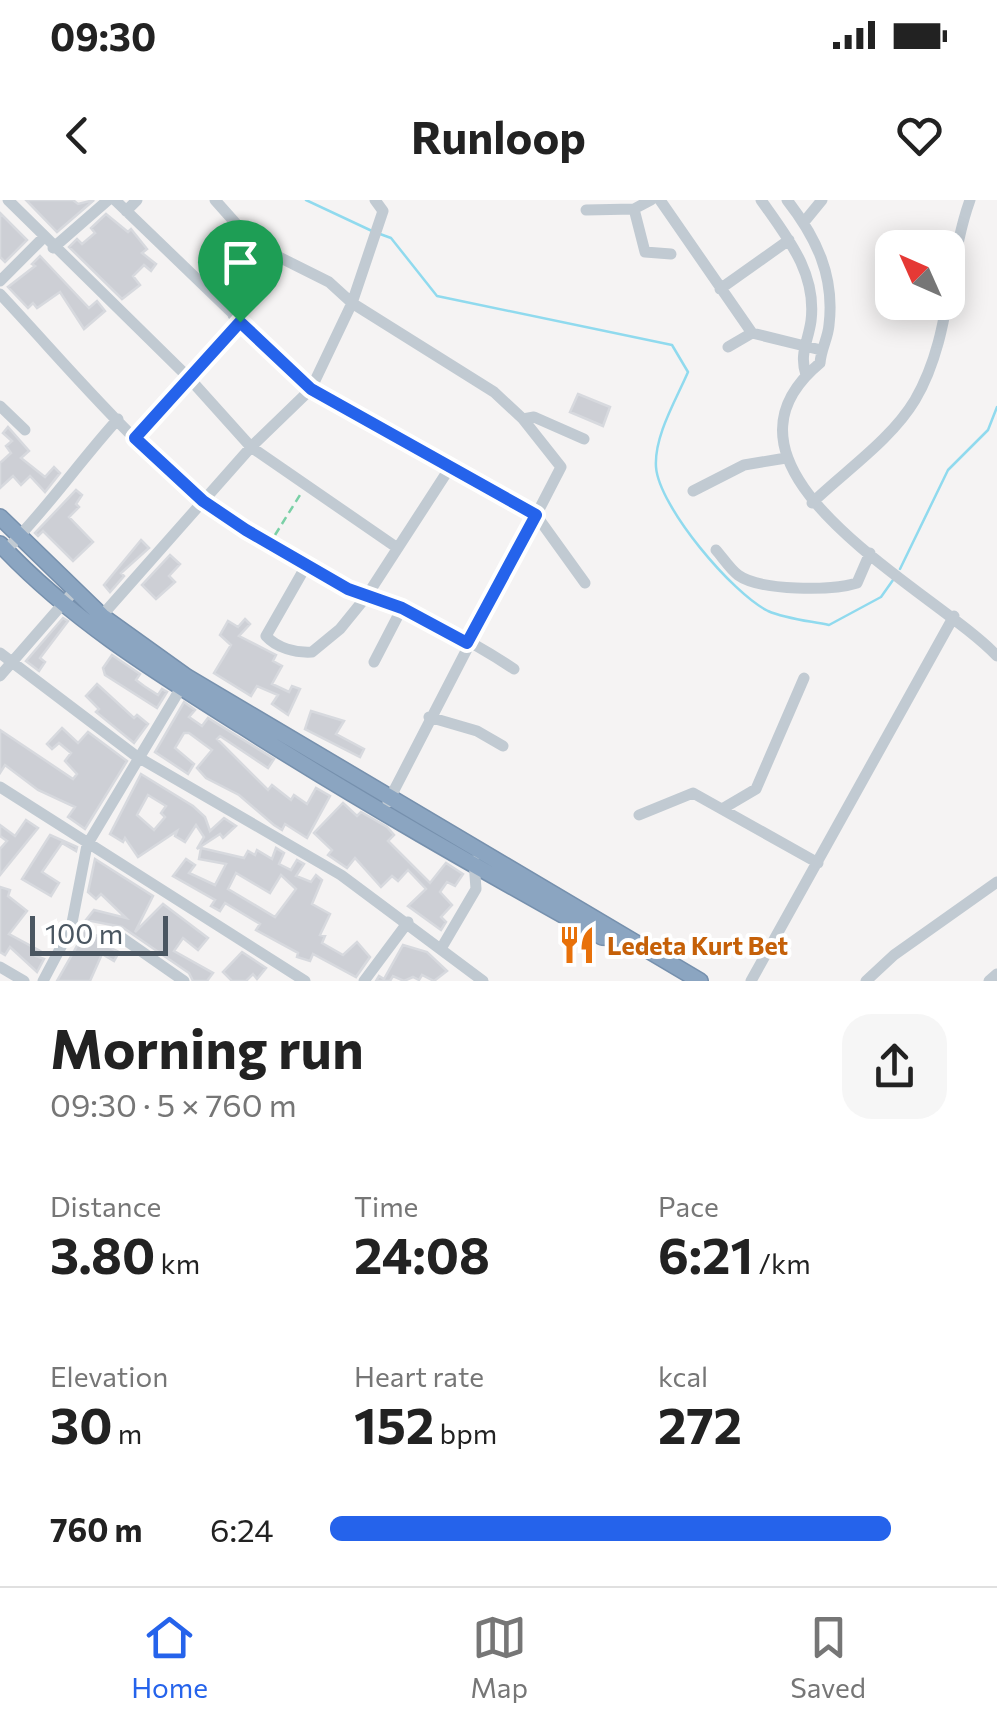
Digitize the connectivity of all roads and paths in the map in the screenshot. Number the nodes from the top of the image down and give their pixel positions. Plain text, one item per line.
1 (8, 200) edge
2 (111, 200) edge
3 (137, 200) edge
4 (215, 200) edge
5 (651, 200) edge
6 (660, 200) edge
7 (761, 200) edge
8 (787, 200) edge
9 (822, 200) edge
10 (970, 200) edge
11 (380, 203) edge
12 (634, 209) junction
13 (586, 210) dead end
14 (126, 211) junction
15 (804, 222) junction
16 (789, 240) junction
17 (48, 243) junction
18 (671, 254) dead end
19 (275, 256) junction
20 (0, 282) edge
21 (720, 289) junction
22 (0, 294) edge
23 (352, 303) junction
24 (236, 318) junction
25 (752, 333) junction
26 (804, 346) junction
27 (728, 347) dead end
28 (822, 350) junction
29 (806, 375) junction
30 (190, 378) junction
31 (311, 389) junction
32 (0, 406) edge
33 (118, 419) junction
34 (524, 420) junction
35 (25, 430) dead end
36 (135, 438) junction
37 (584, 438) dead end
38 (251, 446) junction
39 (786, 458) junction
40 (449, 469) junction
41 (306, 486) junction
42 (693, 491) dead end
43 (203, 501) junction
44 (812, 503) junction
45 (536, 515) junction
46 (0, 516) edge
47 (20, 537) junction
48 (269, 544) junction
49 (3, 547) edge
50 (396, 547) junction
51 (716, 550) dead end
52 (870, 554) junction
53 (306, 566) junction
54 (585, 583) dead end
55 (74, 590) junction
56 (366, 597) junction
57 (61, 603) junction
58 (402, 608) junction
59 (954, 616) junction
60 (96, 622) junction
61 (467, 643) junction
62 (0, 653) edge
63 (997, 656) edge
64 (374, 662) dead end
65 (11, 663) junction
66 (514, 669) dead end
67 (0, 676) edge
68 (804, 678) dead end
69 (184, 682) junction
70 (430, 718) junction
71 (258, 727) junction
72 (503, 746) dead end
73 (136, 756) junction
74 (0, 787) edge
75 (391, 798) junction
76 (722, 809) junction
77 (381, 815) junction
78 (639, 815) dead end
79 (87, 844) junction
80 (472, 846) junction
81 (818, 863) junction
82 (474, 868) junction
83 (997, 882) edge
84 (528, 888) junction
85 (408, 922) junction
86 (118, 935) dead end
87 (442, 947) junction
88 (0, 967) edge
89 (997, 974) edge
90 (24, 981) edge
91 (43, 981) edge
92 (184, 981) edge
93 (305, 981) edge
94 (364, 981) edge
95 (483, 981) edge
96 (700, 981) edge
97 (751, 981) edge
98 (866, 981) edge
99 (989, 981) edge

1 - 17 street
2 - 14 street
2 - 17 street
3 - 14 street
4 - 19 street
5 - 12 street
6 - 21 street
7 - 16 street
8 - 15 street
9 - 15 street
10 - 44 street
11 - 23 street
12 - 13 street
12 - 18 street
14 - 24 street
15 - 28 street
16 - 21 street
16 - 26 street
17 - 20 street
17 - 30 street
19 - 23 street
19 - 24 street
21 - 25 street
22 - 33 street
23 - 31 street
23 - 34 street
24 - 30 street
24 - 31 street
25 - 26 street
25 - 27 street
26 - 28 street
26 - 29 street
28 - 29 street
29 - 39 street
30 - 36 street
30 - 38 street
31 - 38 street
31 - 40 street
32 - 35 street
33 - 36 street
33 - 47 street
34 - 37 street
34 - 45 street
36 - 43 street
38 - 41 street
38 - 43 street
39 - 42 street
39 - 44 street
40 - 45 street
40 - 50 street
41 - 48 path
41 - 50 street
43 - 48 street
43 - 60 street
44 - 52 street
45 - 54 street
45 - 61 street
46 - 47 highway
47 - 49 street
47 - 55 highway
48 - 53 street
49 - 57 highway
50 - 56 street
51 - 52 street
52 - 59 street
53 - 56 street
53 - 56 street
55 - 57 street
55 - 60 highway
56 - 58 street
57 - 60 highway
57 - 65 street
58 - 61 street
58 - 64 street
59 - 63 street
59 - 81 street
60 - 69 highway
61 - 66 street
61 - 70 street
62 - 65 street
65 - 67 street
65 - 73 street
68 - 76 street
69 - 71 highway
69 - 73 street
70 - 72 street
70 - 75 street
71 - 75 highway
71 - 77 highway
73 - 79 street
73 - 85 street
74 - 79 street
75 - 77 street
75 - 80 highway
76 - 78 street
76 - 81 street
77 - 82 highway
79 - 91 street
79 - 93 street
80 - 82 street
80 - 84 highway
81 - 97 street
82 - 84 highway
82 - 87 street
83 - 98 street
84 - 96 highway
85 - 87 street
85 - 94 street
86 - 92 street
87 - 95 street
88 - 90 street
89 - 99 street

